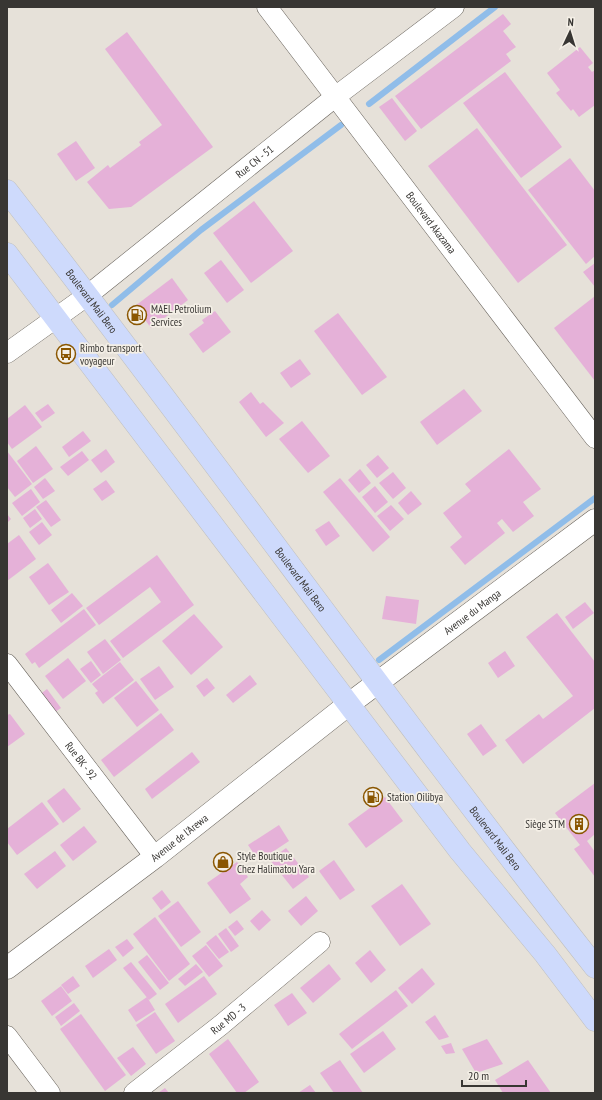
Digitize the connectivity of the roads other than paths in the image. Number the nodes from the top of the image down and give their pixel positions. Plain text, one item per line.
1 (267, 7) edge
2 (454, 7) edge
3 (335, 97) junction
4 (7, 191) edge
5 (7, 254) edge
6 (88, 295) junction
7 (56, 318) junction
8 (7, 353) edge
9 (595, 438) edge
10 (595, 520) edge
11 (7, 664) edge
12 (377, 684) junction
13 (349, 704) junction
14 (155, 857) junction
15 (320, 942) dead end
16 (595, 967) edge
17 (7, 968) edge
18 (595, 1020) edge
19 (7, 1036) edge
20 (50, 1093) edge
21 (134, 1093) edge

1 - 3 street, Boulevard Akazama
2 - 3 street, Rue CN - 51
3 - 6 street, Rue CN - 51
3 - 9 street, Boulevard Akazama
4 - 6 main road, Boulevard Mali Bero
5 - 7 main road
6 - 7 street, Rue CN - 51
6 - 12 main road, Boulevard Mali Bero
7 - 8 street, Rue CN - 51
7 - 13 main road
10 - 12 street, Avenue du Manga
11 - 14 street, Rue BK - 92
12 - 13 street, Avenue du Manga
12 - 16 main road, Boulevard Mali Bero
13 - 14 street, Avenue de l'Arewa
13 - 18 main road
14 - 17 street, Avenue de l'Arewa
15 - 21 street, Rue MD - 3
19 - 20 street

